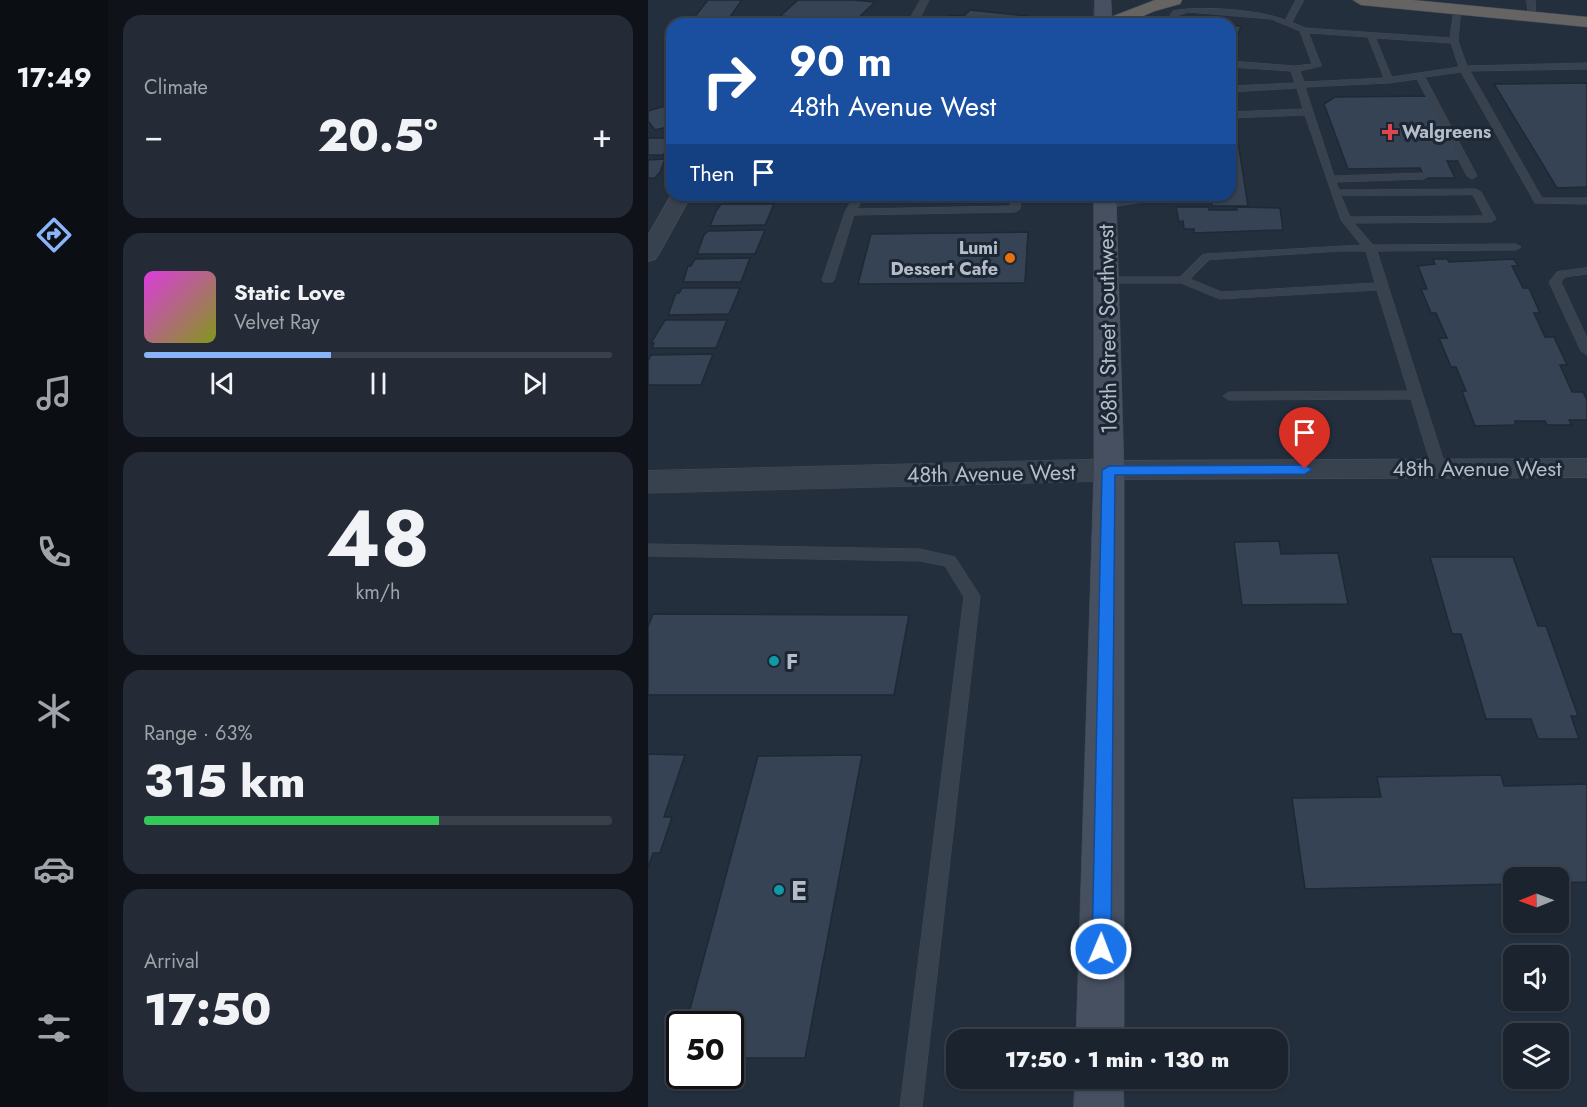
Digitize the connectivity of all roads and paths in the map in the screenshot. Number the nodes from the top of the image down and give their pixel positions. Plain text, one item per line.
1 (925, 0) edge
2 (1102, 0) edge
3 (1174, 0) edge
4 (1300, 0) edge
5 (1361, 0) edge
6 (1532, 8) edge
7 (1458, 9) junction
8 (914, 18) edge
9 (1103, 18) edge
10 (1123, 18) edge
11 (1173, 18) edge
12 (1587, 22) edge
13 (1287, 24) junction
14 (1304, 30) junction
15 (1371, 35) junction
16 (1454, 41) junction
17 (1236, 64) edge
18 (1587, 66) edge
19 (1294, 69) junction
20 (1464, 69) junction
21 (1419, 75) junction
22 (1389, 80) junction
23 (1299, 85) junction
24 (1236, 89) edge
25 (1308, 112) junction
26 (1236, 115) edge
27 (1424, 176) dead end
28 (1330, 179) junction
29 (1476, 192) junction
30 (1335, 194) junction
31 (678, 201) edge
32 (856, 201) edge
33 (1016, 201) edge
34 (1105, 201) edge
35 (1587, 201) edge
36 (850, 212) junction
37 (1346, 220) junction
38 (1516, 247) dead end
39 (1370, 248) junction
40 (648, 255) edge
41 (1587, 271) edge
42 (828, 280) dead end
43 (1106, 280) junction
44 (1183, 280) junction
45 (1382, 286) junction
46 (1587, 351) edge
47 (1416, 395) junction
48 (1229, 396) dead end
49 (1439, 468) junction
50 (1587, 468) edge
51 (1109, 470) junction
52 (648, 482) edge
53 (648, 550) edge
54 (1100, 1029) edge
55 (1099, 1089) edge
56 (911, 1107) edge
57 (1099, 1107) edge

1 - 8 lane
2 - 9 main road
3 - 10 highway
4 - 13 lane
5 - 7 highway
6 - 7 highway
6 - 12 highway
7 - 16 lane
11 - 13 lane
13 - 14 lane
14 - 15 lane
14 - 19 lane
15 - 16 lane
15 - 22 lane
16 - 20 lane
17 - 19 lane
18 - 20 lane
19 - 23 lane
20 - 21 lane
20 - 35 lane
21 - 22 lane
21 - 29 lane
22 - 23 lane
23 - 24 lane
23 - 25 lane
25 - 26 lane
25 - 28 lane
27 - 28 lane
28 - 30 lane
29 - 30 lane
29 - 37 lane
30 - 37 lane
31 - 40 street
32 - 36 lane
33 - 36 lane
34 - 43 main road, 168th Street Southwest
36 - 42 lane
37 - 39 lane
38 - 39 lane
39 - 44 lane
39 - 45 lane
41 - 46 lane
43 - 44 lane
43 - 51 main road, 168th Street Southwest
44 - 45 lane
45 - 47 lane
47 - 48 lane
47 - 49 lane
49 - 50 street, 48th Avenue West
49 - 51 street, 48th Avenue West
51 - 52 street, 48th Avenue West
51 - 54 main road, 168th Street Southwest
53 - 56 lane
55 - 57 main road

